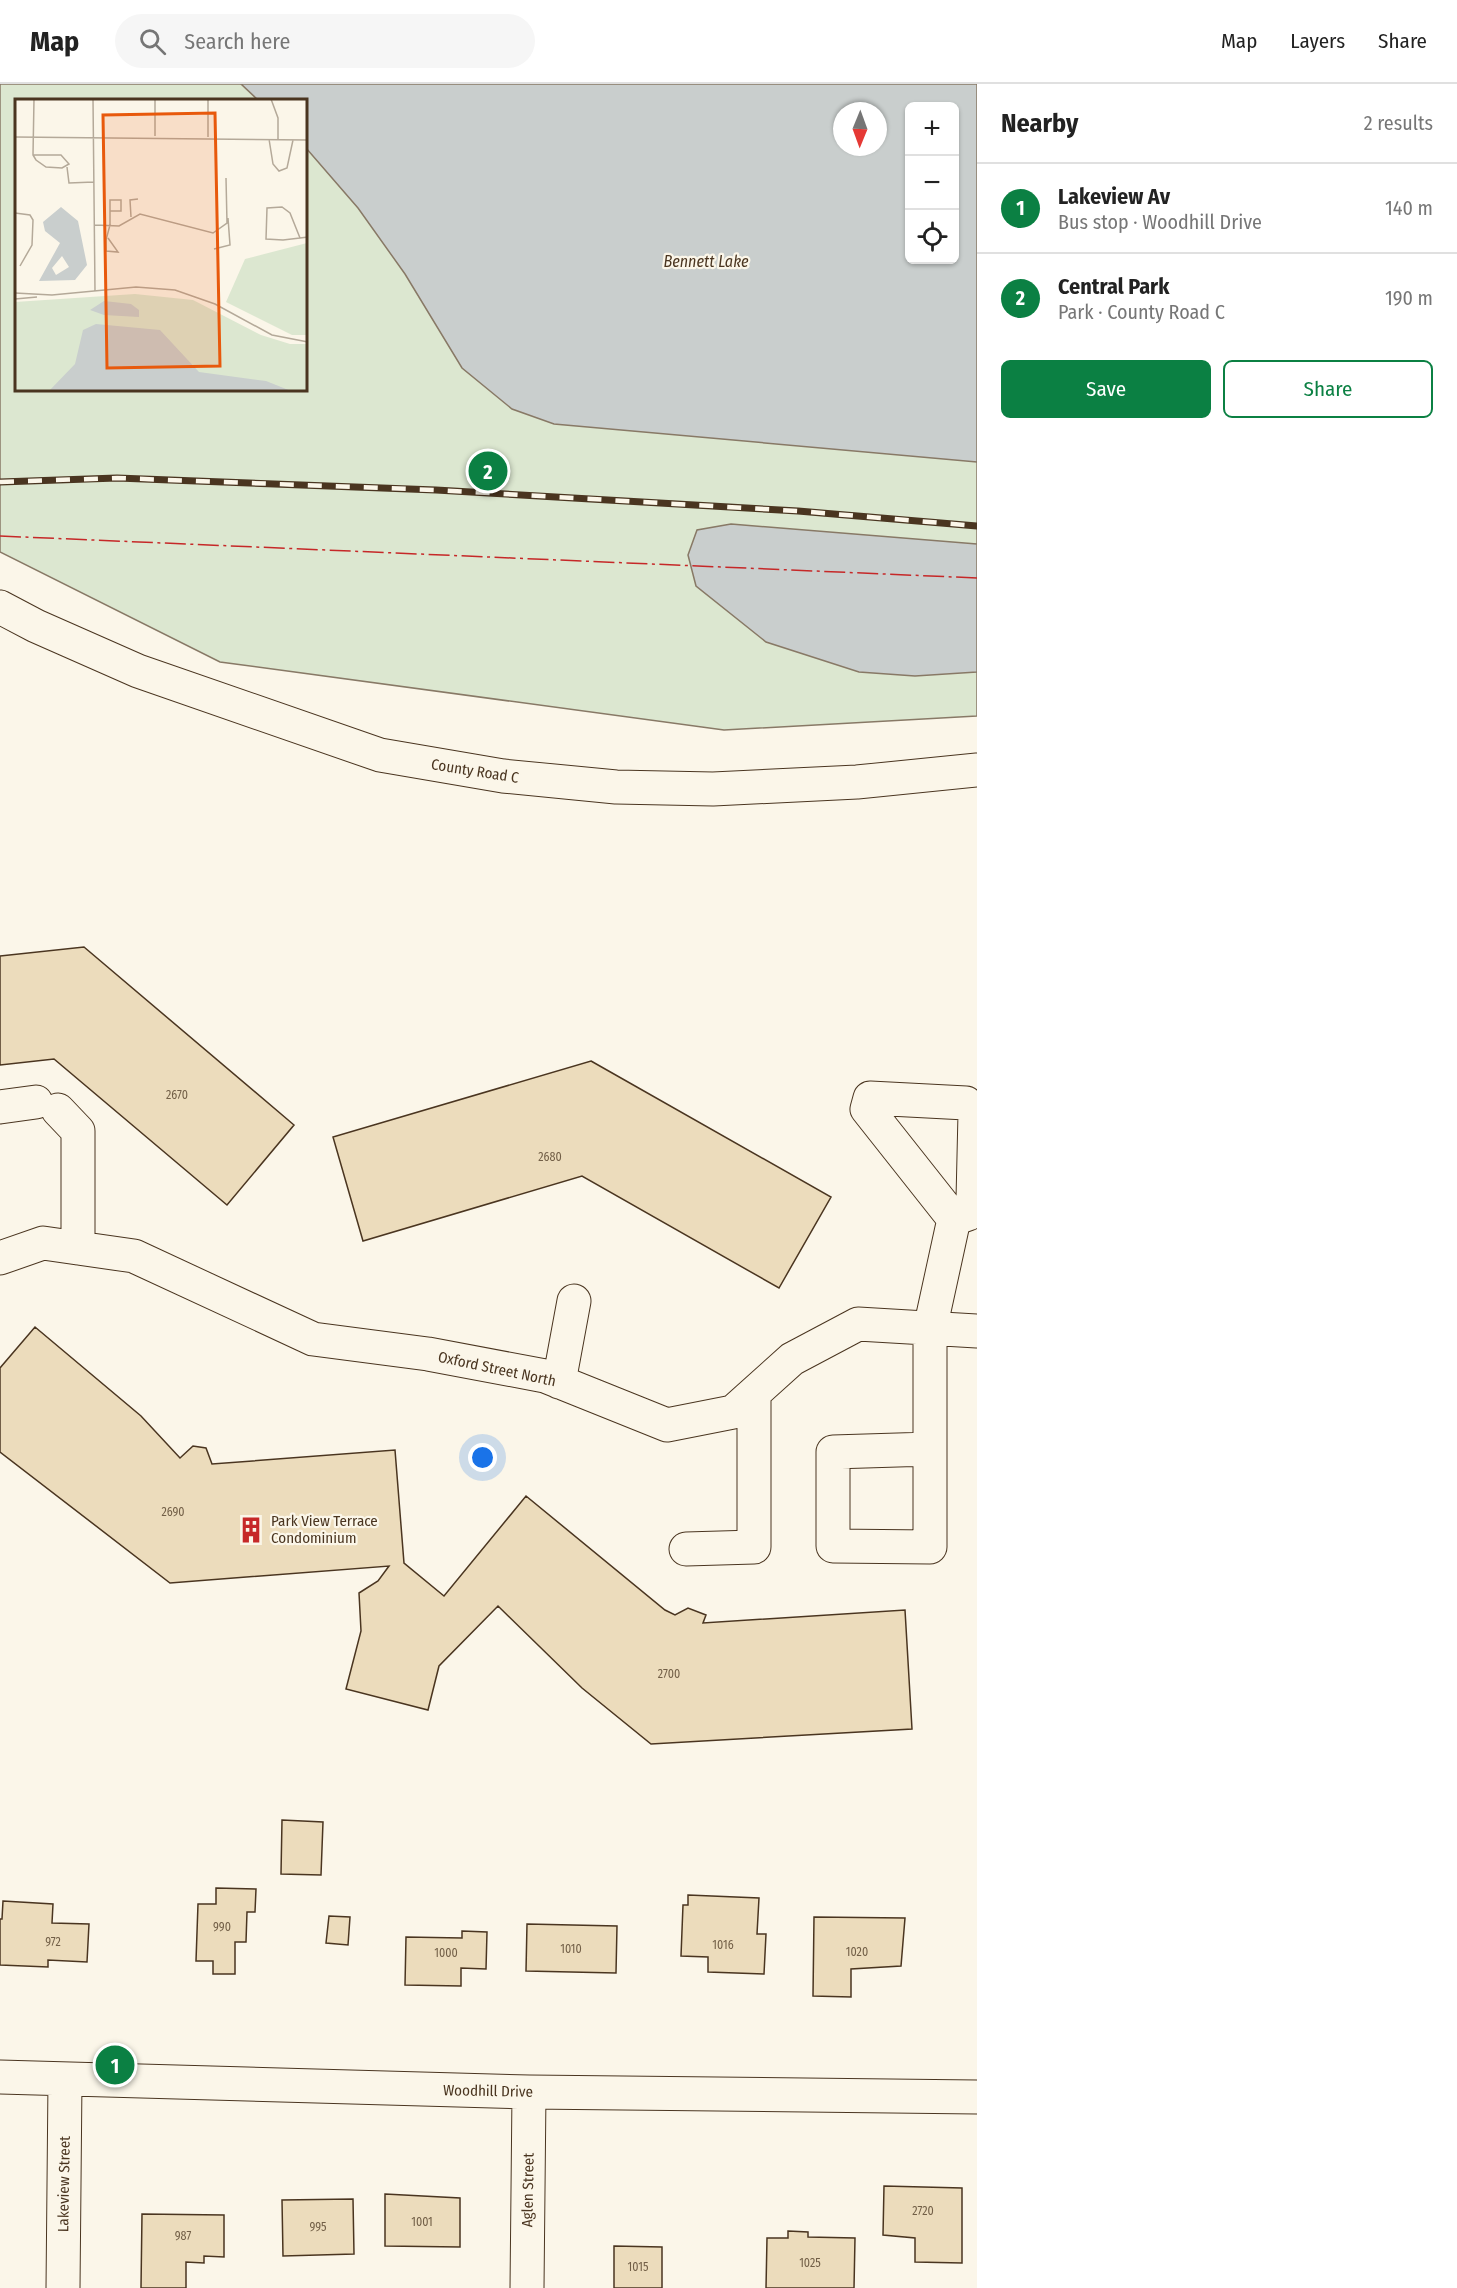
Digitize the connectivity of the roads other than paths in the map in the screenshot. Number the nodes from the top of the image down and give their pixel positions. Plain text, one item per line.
1 (0, 607) edge
2 (977, 770) edge
3 (0, 1107) edge
4 (954, 1219) dead end
5 (78, 1248) junction
6 (0, 1258) edge
7 (574, 1301) dead end
8 (930, 1329) junction
9 (977, 1331) edge
10 (559, 1382) junction
11 (754, 1396) junction
12 (930, 1449) dead end
13 (686, 1549) dead end
14 (0, 2077) edge
15 (65, 2080) junction
16 (529, 2092) junction
17 (977, 2097) edge
18 (63, 2288) edge
19 (527, 2288) edge

1 - 2 street, County Road C
3 - 5 street
4 - 8 street
5 - 6 street, Oxford Street North
5 - 10 street, Oxford Street North
7 - 10 street
8 - 9 street, Oxford Street North
8 - 11 street, Oxford Street North
8 - 12 street
10 - 11 street, Oxford Street North
11 - 13 street
14 - 15 street, Woodhill Drive
15 - 16 street, Woodhill Drive
15 - 18 street, Lakeview Street
16 - 17 street, Woodhill Drive
16 - 19 street, Aglen Street

